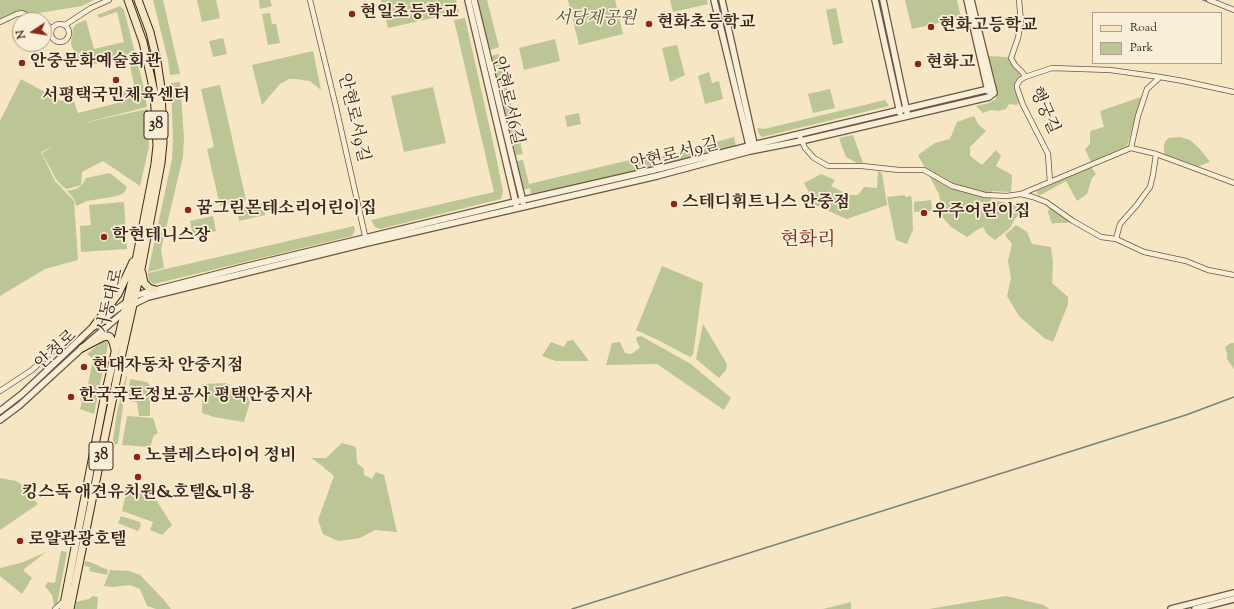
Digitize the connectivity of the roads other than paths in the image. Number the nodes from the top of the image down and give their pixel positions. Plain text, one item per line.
1 (108, 0) edge
2 (128, 0) edge
3 (138, 0) edge
4 (310, 0) edge
5 (468, 0) edge
6 (474, 0) edge
7 (714, 0) edge
8 (722, 0) edge
9 (875, 0) edge
10 (883, 0) edge
11 (967, 0) edge
12 (971, 0) edge
13 (1019, 0) edge
14 (1209, 0) edge
15 (1234, 10) edge
16 (12, 16) edge
17 (0, 22) edge
18 (65, 25) junction
19 (52, 28) edge
20 (52, 38) edge
21 (1025, 77) junction
22 (1160, 77) junction
23 (990, 88) junction
24 (1234, 92) edge
25 (906, 110) junction
26 (899, 111) junction
27 (908, 116) junction
28 (901, 118) junction
29 (800, 138) junction
30 (752, 148) junction
31 (1131, 148) junction
32 (1156, 154) junction
33 (1050, 182) junction
34 (1234, 183) edge
35 (1021, 194) junction
36 (523, 200) junction
37 (516, 205) junction
38 (524, 207) junction
39 (1116, 239) junction
40 (366, 241) junction
41 (138, 251) junction
42 (141, 269) junction
43 (1234, 275) edge
44 (155, 290) junction
45 (132, 301) junction
46 (126, 310) junction
47 (94, 326) junction
48 (56, 348) dead end
49 (82, 348) junction
50 (115, 353) junction
51 (0, 391) edge
52 (1, 410) edge
53 (7, 415) junction
54 (0, 420) edge
55 (1234, 593) edge
56 (1234, 599) edge
57 (64, 605) edge
58 (54, 609) edge
59 (70, 609) edge
60 (1171, 609) edge
61 (1195, 609) edge

1 - 18 street
2 - 41 main road, 서동대로 / 38
3 - 42 main road, 서동대로 / 38
4 - 40 street, 안현로서9길
5 - 37 street, 안현로서6길
6 - 36 street, 안현로서6길
7 - 30 street
8 - 30 street
9 - 26 street
10 - 25 street
11 - 23 street
12 - 23 street
13 - 21 street
14 - 15 street
16 - 17 street
18 - 19 street
18 - 20 street
21 - 22 street, 행궁길
21 - 33 street, 행궁길
22 - 24 street, 행궁길
22 - 31 street
23 - 25 street
23 - 27 street
25 - 26 street
25 - 27 street
26 - 28 street
26 - 29 street
27 - 28 street
28 - 29 street
29 - 30 street
29 - 35 street
30 - 36 street
30 - 38 street, 안현로서9길
31 - 32 street
31 - 33 street
32 - 34 street
32 - 39 street
33 - 35 street
35 - 39 street
36 - 37 street
36 - 38 street, 안현로서6길
37 - 38 street, 안현로서9길
37 - 40 street, 안현로서9길
39 - 43 street
40 - 44 street
40 - 45 street, 안현로서9길
41 - 45 main road, 서동대로 / 38
41 - 47 main road
42 - 44 main road
42 - 45 main road, 서동대로 / 38
44 - 45 street
45 - 46 main road, 서동대로 / 38
45 - 47 street, 안청로
45 - 59 main road, 서동대로 / 38
46 - 49 street, 안청로
46 - 50 main road, 서동대로 / 38
47 - 52 street, 안청로
48 - 51 street
49 - 50 main road
49 - 53 street, 안청로
50 - 57 main road, 서동대로 / 38
52 - 53 street
53 - 54 street, 안청로
55 - 60 street
56 - 61 street
57 - 58 street

